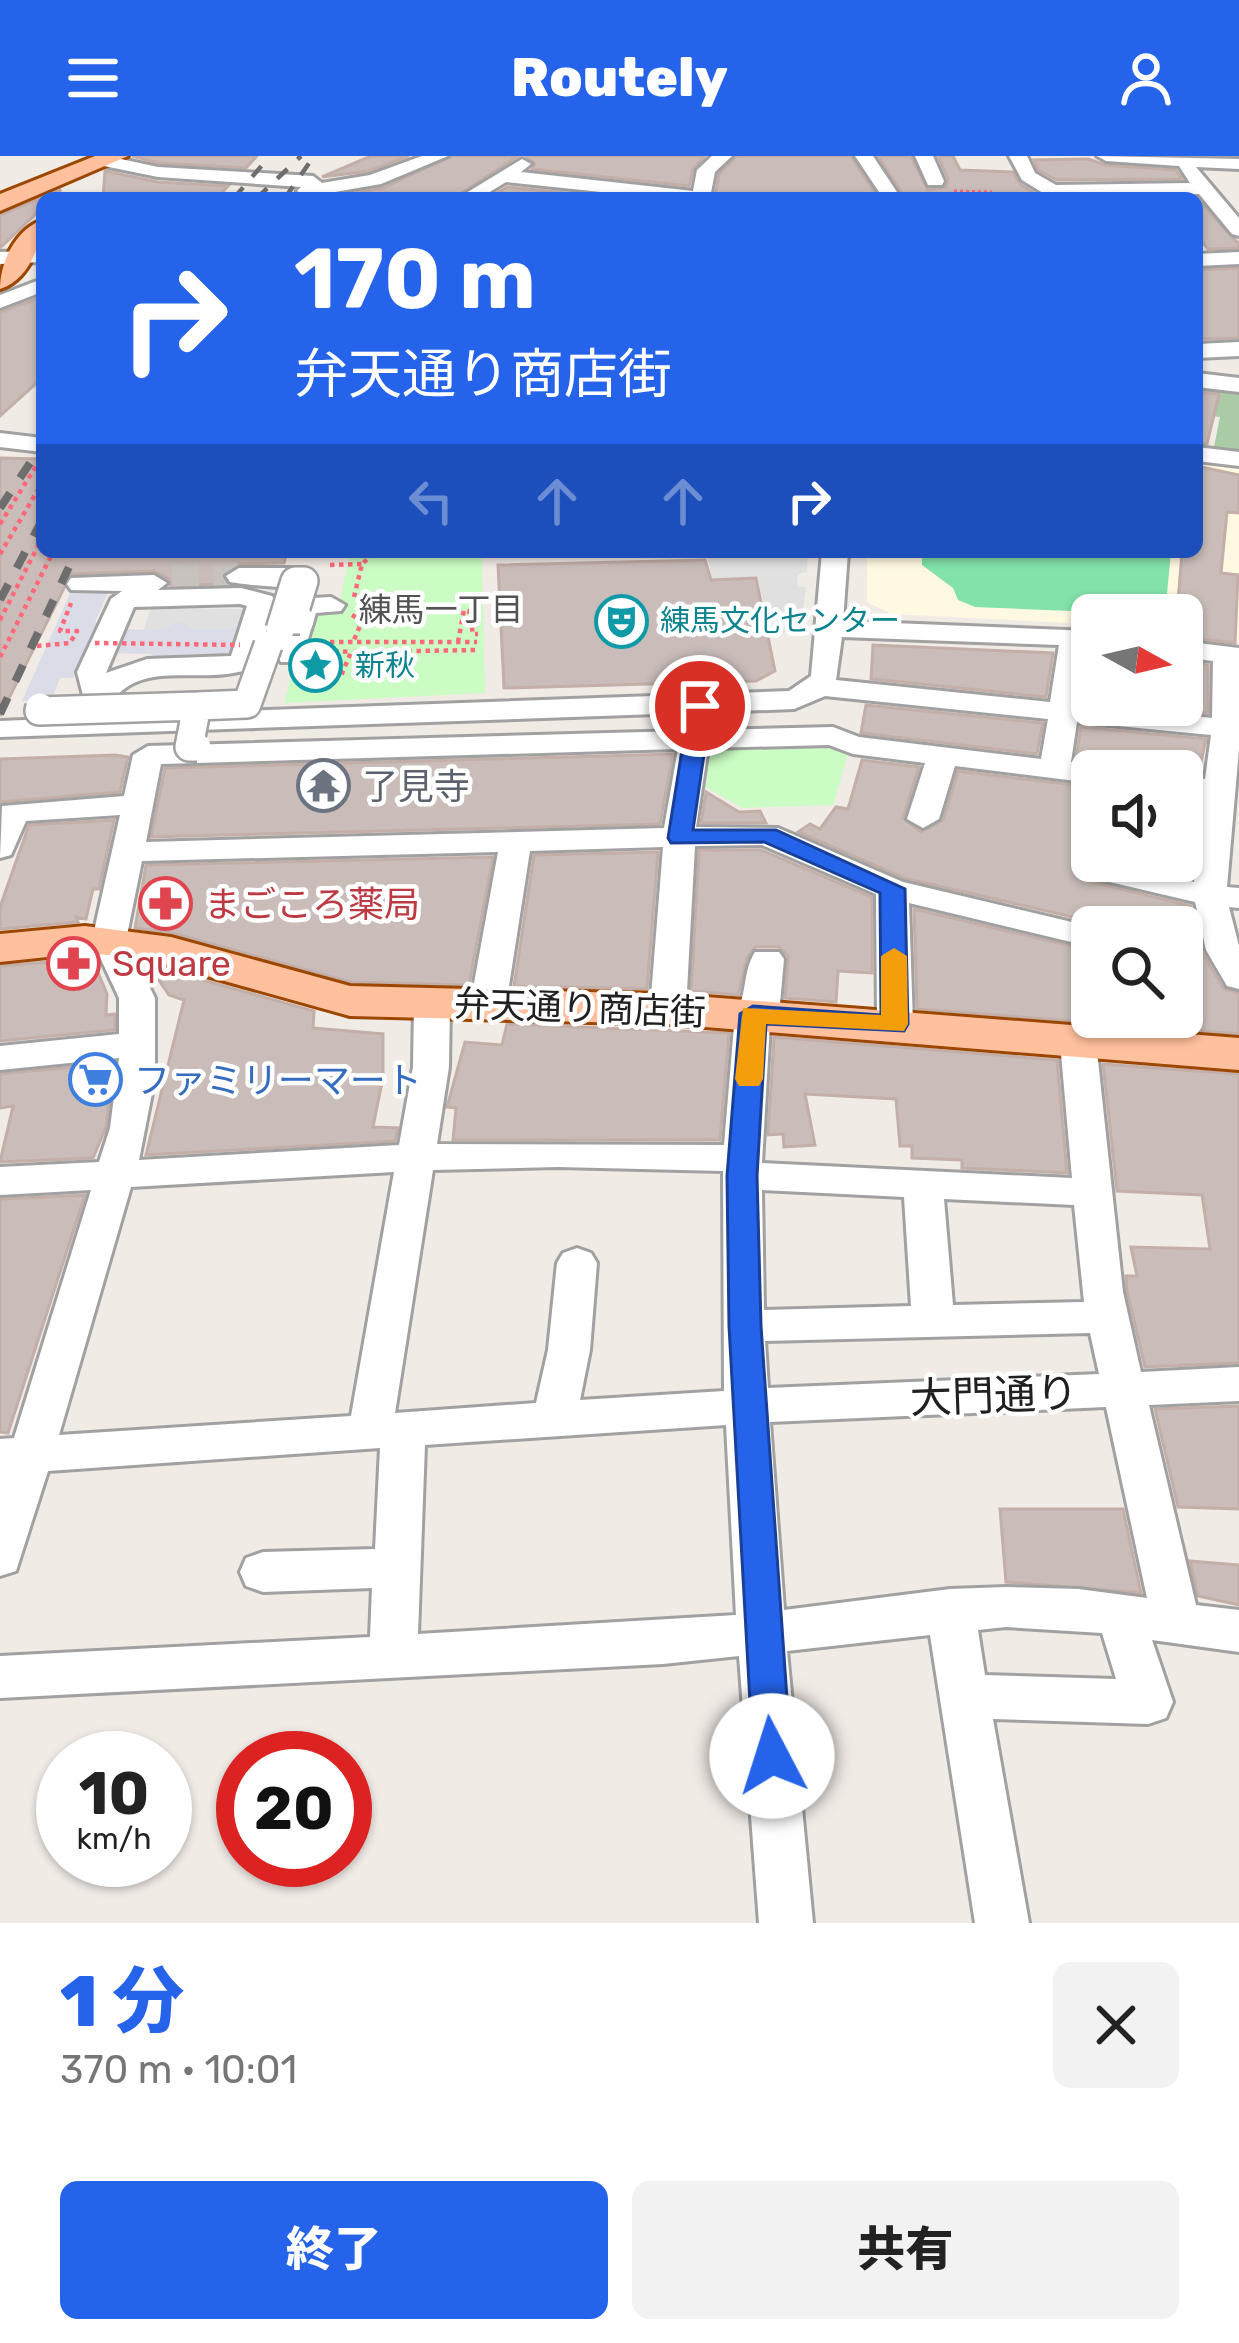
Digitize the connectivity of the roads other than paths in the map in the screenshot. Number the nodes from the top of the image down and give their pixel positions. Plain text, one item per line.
1 (439, 156) edge
2 (535, 156) edge
3 (723, 156) edge
4 (864, 156) edge
5 (923, 156) edge
6 (1018, 156) edge
7 (1106, 156) edge
8 (105, 158) edge
9 (328, 159) edge
10 (1209, 159) edge
11 (1182, 160) junction
12 (1239, 164) edge
13 (57, 176) edge
14 (504, 176) junction
15 (934, 181) dead end
16 (1202, 188) junction
17 (0, 192) edge
18 (318, 192) edge
19 (477, 192) edge
20 (647, 192) edge
21 (702, 192) edge
22 (888, 192) edge
23 (1055, 192) edge
24 (1106, 192) edge
25 (0, 202) edge
26 (1203, 223) edge
27 (1235, 226) edge
28 (20, 258) edge
29 (1239, 259) edge
30 (1203, 260) edge
31 (0, 281) edge
32 (36, 287) edge
33 (0, 302) edge
34 (1239, 350) edge
35 (1203, 351) edge
36 (1203, 381) edge
37 (1239, 385) edge
38 (1203, 455) edge
39 (1239, 459) edge
40 (835, 558) edge
41 (239, 576) tunnel mouth
42 (172, 577) tunnel mouth
43 (80, 584) road end
44 (331, 605) dead end
45 (831, 629) junction
46 (285, 638) junction
47 (1071, 638) edge
48 (1203, 651) edge
49 (1233, 655) edge
50 (1071, 680) edge
51 (819, 687) junction
52 (96, 695) junction
53 (196, 706) junction
54 (700, 706) junction
55 (1062, 711) junction
56 (1230, 720) edge
57 (85, 726) junction
58 (502, 728) junction
59 (695, 739) junction
60 (197, 747) dead end
61 (943, 754) junction
62 (1054, 769) junction
63 (1071, 771) edge
64 (136, 804) junction
65 (1224, 806) edge
66 (923, 819) dead end
67 (680, 838) junction
68 (516, 840) junction
69 (0, 848) edge
70 (127, 852) junction
71 (1155, 882) edge
72 (892, 889) junction
73 (1224, 897) edge
74 (1071, 932) edge
75 (109, 940) junction
76 (0, 948) edge
77 (766, 959) dead end
78 (1230, 965) edge
79 (432, 1004) junction
80 (488, 1005) junction
81 (668, 1009) junction
82 (757, 1015) junction
83 (895, 1024) junction
84 (1078, 1042) junction
85 (137, 1044) junction
86 (1239, 1054) edge
87 (0, 1058) edge
88 (416, 1161) junction
89 (743, 1168) junction
90 (114, 1176) junction
91 (0, 1181) edge
92 (923, 1186) junction
93 (1090, 1192) junction
94 (577, 1263) dead end
95 (1108, 1317) junction
96 (933, 1321) junction
97 (745, 1326) junction
98 (1239, 1384) edge
99 (1124, 1390) junction
100 (749, 1406) junction
101 (554, 1419) junction
102 (387, 1432) junction
103 (16, 1456) edge
104 (0, 1557) edge
105 (397, 1568) junction
106 (263, 1572) dead end
107 (950, 1610) junction
108 (1120, 1614) junction
109 (1176, 1621) junction
110 (762, 1631) junction
111 (1239, 1631) edge
112 (393, 1656) junction
113 (0, 1677) edge
114 (965, 1696) junction
115 (786, 1923) edge
116 (1001, 1923) edge

1 - 18 street
2 - 14 street
3 - 21 street
4 - 22 street
5 - 15 street
6 - 23 street
7 - 11 street
8 - 13 main road
8 - 18 street
9 - 18 street
10 - 11 street
10 - 12 street
11 - 16 street
13 - 17 main road
13 - 25 main road
14 - 19 street
14 - 20 street
16 - 24 street
16 - 27 street
26 - 27 street
28 - 31 main road
29 - 30 street
32 - 33 street
34 - 35 street
36 - 37 street
38 - 39 street
40 - 45 street
41 - 46 street, bridge
42 - 43 street
44 - 46 street
45 - 47 street
45 - 51 street
46 - 53 street, bridge
48 - 49 street
49 - 56 street
50 - 55 street
51 - 54 street
51 - 55 street
52 - 52 street
52 - 57 street
53 - 57 street, bridge
53 - 60 street, bridge
54 - 58 street
54 - 59 street
55 - 56 street
55 - 62 street
56 - 65 street
57 - 58 street
58 - 59 street
58 - 64 street
59 - 61 street
59 - 67 street
61 - 62 street
61 - 66 street
62 - 63 street
64 - 69 street
64 - 70 street
65 - 73 street
67 - 68 street
67 - 72 street
67 - 81 street
68 - 70 street
68 - 80 street
70 - 75 street
71 - 73 street
72 - 74 street
72 - 83 street
73 - 78 street
75 - 76 main road, 弁天通り商店街
75 - 79 main road, 弁天通り商店街
75 - 85 street
77 - 82 street
79 - 80 main road, 弁天通り商店街
79 - 88 street
80 - 81 main road, 弁天通り商店街
81 - 82 main road, 弁天通り商店街
82 - 83 main road, 弁天通り商店街
82 - 89 street
83 - 84 main road, 弁天通り商店街
84 - 86 main road, 弁天通り商店街
84 - 93 street
85 - 87 street
85 - 90 street
88 - 89 street
88 - 90 street
88 - 102 street
89 - 92 street
89 - 97 street
90 - 91 street
90 - 103 street
92 - 93 street
92 - 96 street
93 - 95 street
94 - 101 street
95 - 96 street
95 - 99 street
96 - 97 street
97 - 100 street
98 - 99 street, 大門通り
99 - 100 street, 大門通り
99 - 109 street
100 - 101 street, 大門通り
100 - 110 street
101 - 102 street, 大門通り
102 - 103 street, 大門通り
102 - 105 street
103 - 104 street
105 - 106 street
105 - 112 street
107 - 108 street
107 - 110 street
107 - 114 street
108 - 109 street
108 - 114 street
109 - 111 street
110 - 112 street
110 - 115 street
112 - 113 street
114 - 116 street

